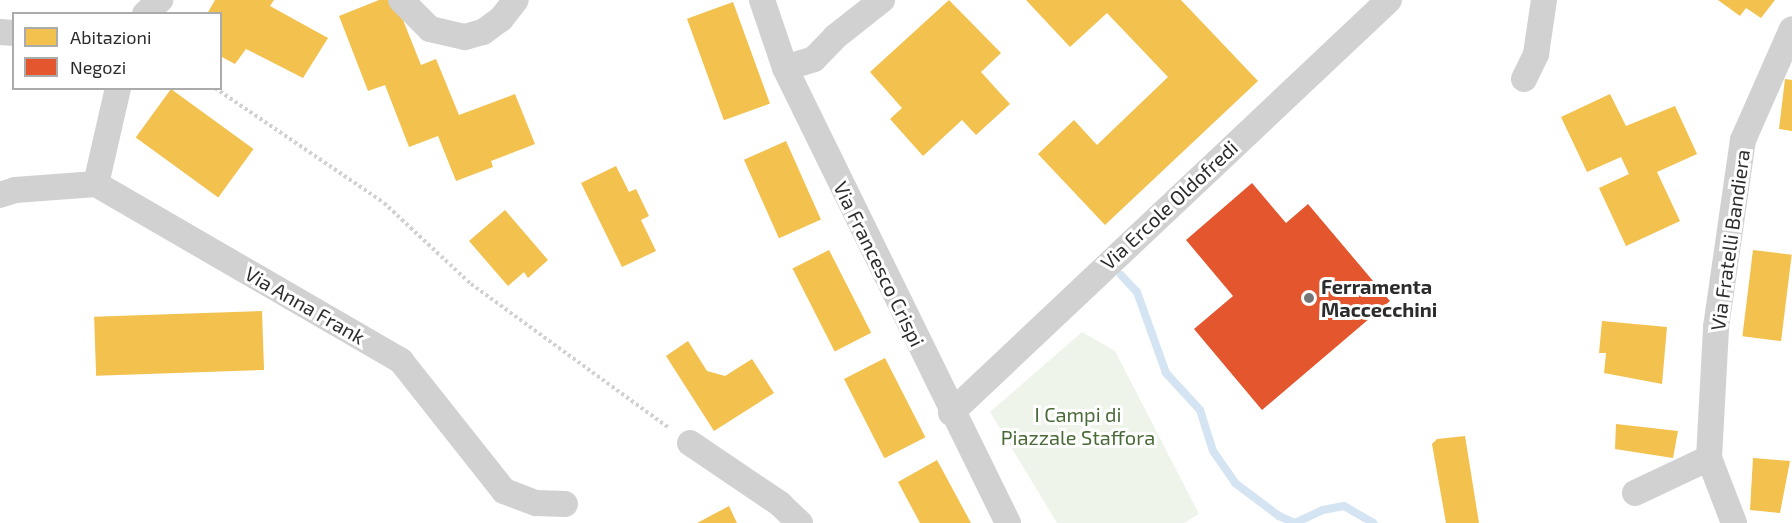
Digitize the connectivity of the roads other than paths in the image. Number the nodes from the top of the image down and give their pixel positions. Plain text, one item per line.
1 (160, 0) edge
2 (401, 0) edge
3 (516, 0) edge
4 (762, 0) edge
5 (882, 0) edge
6 (1389, 0) edge
7 (1544, 0) edge
8 (147, 12) edge
9 (1792, 31) edge
10 (785, 68) junction
11 (1524, 79) dead end
12 (118, 90) edge
13 (96, 184) junction
14 (0, 195) edge
15 (951, 413) junction
16 (690, 442) road end
17 (1709, 458) junction
18 (1635, 493) dead end
19 (565, 504) dead end
20 (800, 523) edge
21 (1008, 523) edge
22 (1734, 523) edge

1 - 8 street
2 - 3 street
4 - 10 street, Via Francesco Crispi
5 - 10 street
6 - 15 street, Via Ercole Oldofredi
7 - 11 street
9 - 17 street, Via Fratelli Bandiera
10 - 15 street, Via Francesco Crispi
12 - 13 street
13 - 14 street
13 - 19 street, Via Anna Frank
15 - 21 street, Via Francesco Crispi
16 - 20 street
17 - 18 street
17 - 22 street, Via Fratelli Bandiera

